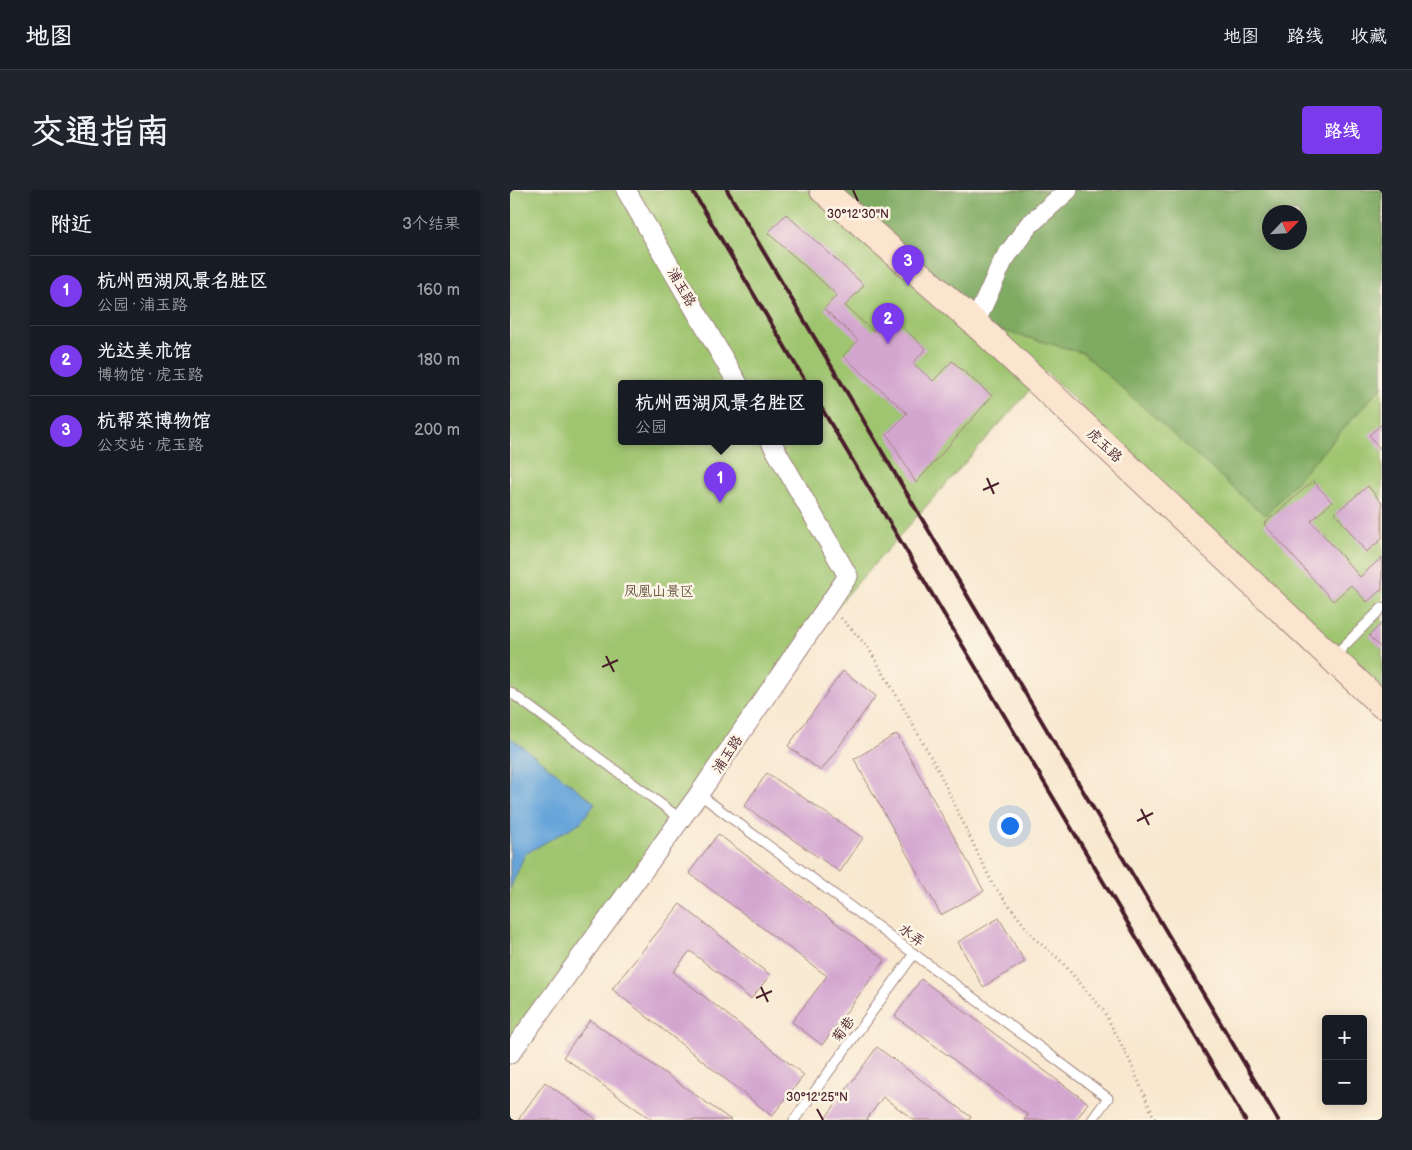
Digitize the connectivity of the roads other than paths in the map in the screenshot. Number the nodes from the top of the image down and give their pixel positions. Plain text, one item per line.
1 (626, 190) edge
2 (823, 190) edge
3 (1068, 190) edge
4 (975, 323) junction
5 (736, 380) edge
6 (773, 445) edge
7 (1382, 608) edge
8 (1332, 658) junction
9 (510, 692) edge
10 (1382, 705) edge
11 (699, 794) junction
12 (681, 819) junction
13 (914, 954) junction
14 (510, 1054) edge
15 (794, 1120) edge
16 (1092, 1120) edge

1 - 5 street, 浦玉路
2 - 4 street, 虎玉路
3 - 4 street
4 - 8 street, 虎玉路
6 - 11 street, 浦玉路
7 - 8 lane
8 - 10 street, 虎玉路
9 - 12 lane
11 - 12 street, 浦玉路
11 - 13 lane, 水弄
12 - 14 street, 浦玉路
13 - 15 lane, 菊巷
13 - 16 lane, 水弄

